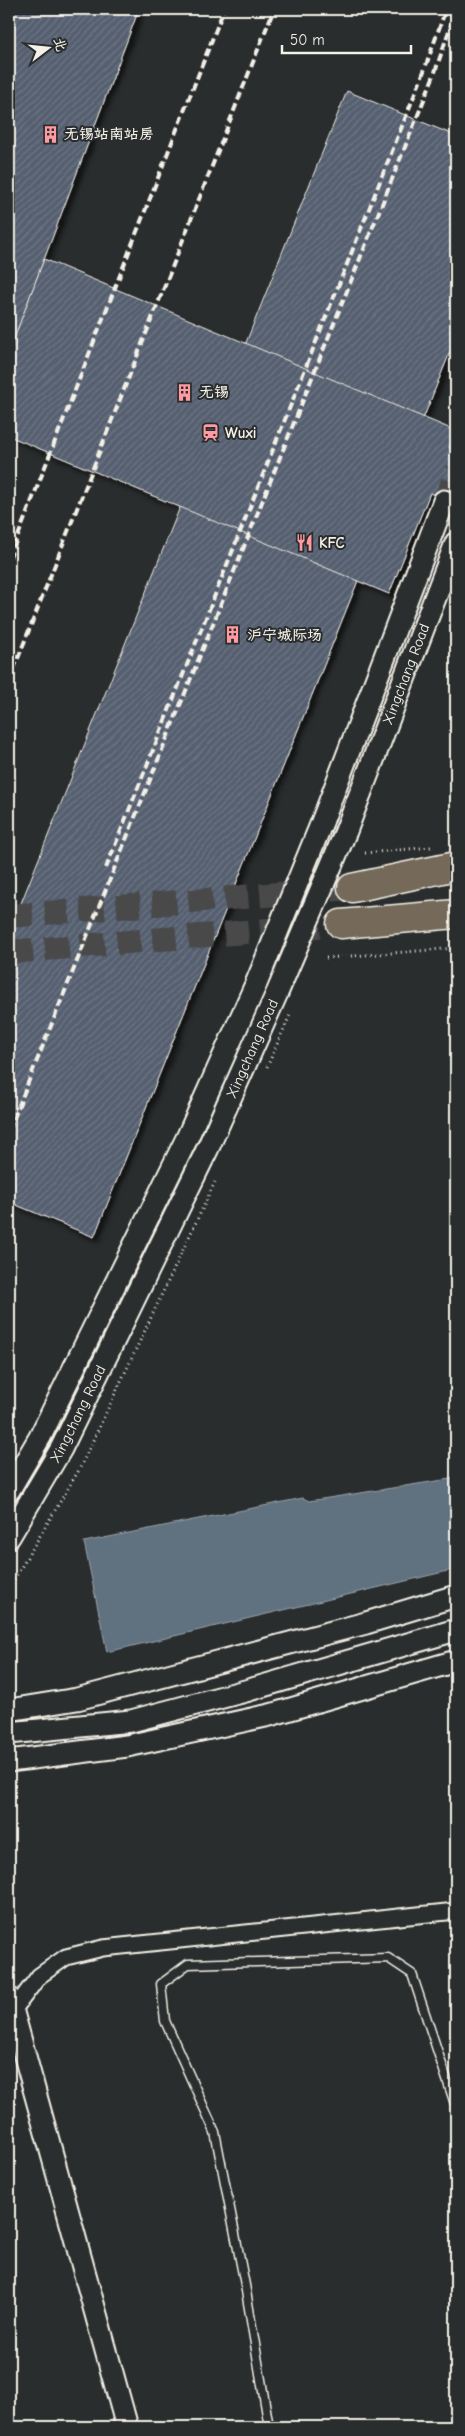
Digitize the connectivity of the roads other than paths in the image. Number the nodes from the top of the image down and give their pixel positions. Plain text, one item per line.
1 (444, 501) tunnel mouth
2 (455, 550) edge
3 (456, 866) edge
4 (456, 882) edge
5 (456, 914) edge
6 (456, 933) edge
7 (9, 1490) edge
8 (9, 1537) edge
9 (456, 1596) edge
10 (456, 1630) edge
11 (456, 1661) edge
12 (9, 1710) edge
13 (9, 1733) edge
14 (9, 1761) edge
15 (456, 1911) edge
16 (11, 2005) edge
17 (456, 2107) edge
18 (127, 2427) edge
19 (270, 2427) edge

1 - 7 main road, Xingchang Road, bridge
2 - 8 main road, Xingchang Road, bridge
3 - 4 highway
5 - 6 highway
9 - 12 main road
10 - 13 main road
11 - 14 main road
15 - 16 street
16 - 18 main road
17 - 19 lane

